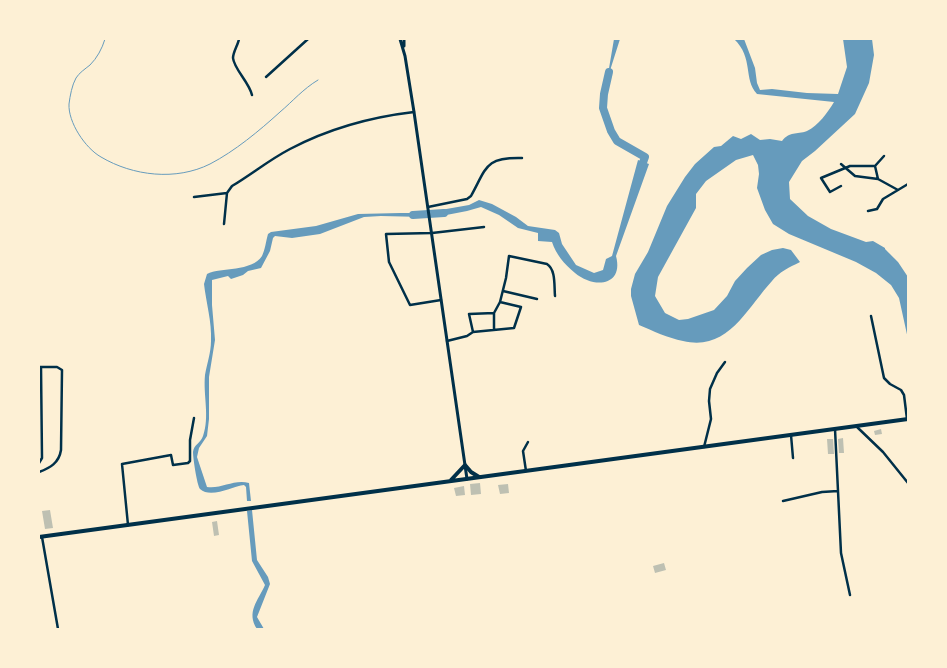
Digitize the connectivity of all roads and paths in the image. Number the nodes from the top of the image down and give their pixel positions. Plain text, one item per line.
1 (239, 39) edge
2 (308, 39) edge
3 (400, 39) edge
4 (404, 39) edge
5 (404, 52) junction
6 (266, 77) dead end
7 (252, 95) dead end
8 (414, 112) junction
9 (884, 156) dead end
10 (522, 158) dead end
11 (841, 164) dead end
12 (875, 166) junction
13 (845, 167) junction
14 (878, 178) junction
15 (908, 184) edge
16 (841, 186) dead end
17 (898, 190) junction
18 (227, 193) junction
19 (194, 197) dead end
20 (429, 208) junction
21 (868, 211) dead end
22 (224, 224) dead end
23 (484, 227) dead end
24 (432, 233) junction
25 (503, 291) junction
26 (554, 296) dead end
27 (537, 299) dead end
28 (441, 300) junction
29 (500, 302) junction
30 (494, 313) junction
31 (871, 316) dead end
32 (494, 330) junction
33 (474, 332) junction
34 (447, 341) junction
35 (725, 362) dead end
36 (40, 367) edge
37 (40, 387) edge
38 (194, 418) dead end
39 (907, 419) edge
40 (856, 426) junction
41 (835, 429) junction
42 (791, 435) junction
43 (528, 442) dead end
44 (704, 447) junction
45 (792, 458) dead end
46 (39, 462) edge
47 (465, 464) junction
48 (526, 471) junction
49 (39, 472) edge
50 (479, 477) junction
51 (467, 479) junction
52 (450, 481) junction
53 (908, 483) edge
54 (838, 491) junction
55 (782, 501) dead end
56 (128, 525) junction
57 (40, 537) edge
58 (850, 595) dead end
59 (58, 629) edge

1 - 7 street
2 - 6 street
3 - 5 main road
4 - 5 main road
5 - 8 main road
8 - 18 street
8 - 20 main road
9 - 12 street
10 - 20 street
11 - 13 street
12 - 13 street
12 - 14 street
13 - 14 street
13 - 16 street
14 - 17 street
15 - 17 street
17 - 21 street
18 - 19 street
18 - 22 street
20 - 24 main road
23 - 24 street
24 - 28 main road
24 - 28 street
25 - 26 street
25 - 27 street
25 - 29 street
28 - 34 main road
29 - 30 street
29 - 32 street
30 - 32 street
30 - 33 street
31 - 39 street
32 - 33 street
33 - 34 street
34 - 47 main road
35 - 44 street
36 - 37 street
36 - 49 street
37 - 46 street
38 - 56 street
39 - 40 highway
40 - 41 highway
40 - 53 street
41 - 42 highway
41 - 54 street
42 - 44 highway
42 - 45 street
43 - 48 street
44 - 48 highway
47 - 50 highway
47 - 51 main road
47 - 52 highway
48 - 50 highway
50 - 51 highway
51 - 52 highway
52 - 56 highway
54 - 55 street
54 - 58 street
56 - 57 highway
57 - 59 street

